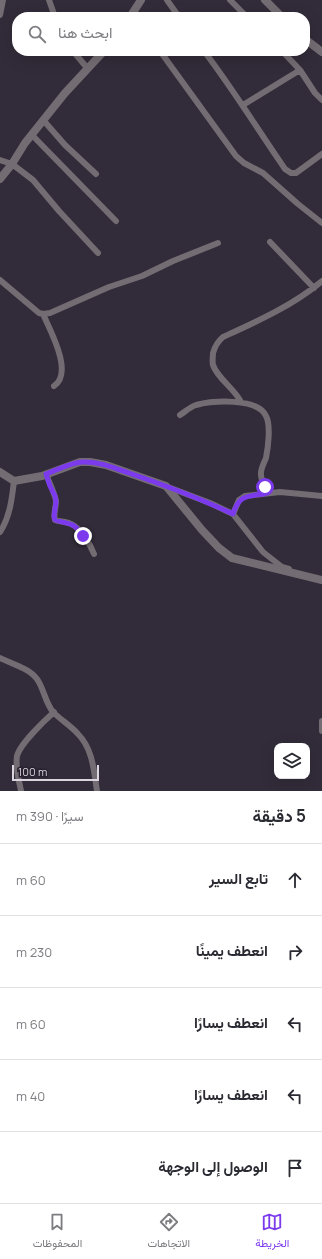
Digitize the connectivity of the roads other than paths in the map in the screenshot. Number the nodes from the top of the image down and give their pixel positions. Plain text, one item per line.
1 (3, 0) edge
2 (49, 0) edge
3 (141, 0) edge
4 (167, 0) edge
5 (230, 0) edge
6 (265, 0) edge
7 (54, 12) edge
8 (135, 12) edge
9 (175, 12) edge
10 (240, 12) edge
11 (277, 12) edge
12 (0, 15) edge
13 (310, 43) edge
14 (322, 52) edge
15 (77, 56) edge
16 (100, 56) edge
17 (164, 56) edge
18 (211, 56) edge
19 (287, 56) edge
20 (88, 69) junction
21 (300, 70) junction
22 (322, 100) edge
23 (243, 105) junction
24 (44, 121) junction
25 (32, 135) junction
26 (322, 154) edge
27 (0, 160) edge
28 (12, 164) junction
29 (96, 174) dead end
30 (0, 179) edge
31 (116, 220) dead end
32 (321, 221) edge
33 (270, 242) dead end
34 (218, 243) dead end
35 (98, 254) dead end
36 (0, 280) edge
37 (322, 281) edge
38 (314, 288) junction
39 (43, 314) junction
40 (54, 386) dead end
41 (242, 402) junction
42 (180, 415) dead end
43 (0, 472) edge
44 (46, 474) junction
45 (14, 481) junction
46 (166, 486) junction
47 (264, 494) junction
48 (322, 496) edge
49 (233, 514) junction
50 (0, 532) edge
51 (94, 554) dead end
52 (302, 575) junction
53 (322, 580) edge
54 (0, 658) edge
55 (54, 712) junction
56 (322, 721) edge
57 (322, 731) edge
58 (21, 791) edge
59 (96, 791) edge

1 - 12 street
2 - 7 street
3 - 8 street
4 - 9 street
5 - 10 street
6 - 11 street
13 - 14 street
15 - 20 street
16 - 20 street
17 - 32 street
18 - 23 street
19 - 21 street
20 - 24 street
21 - 22 street
21 - 23 street
23 - 26 street
24 - 25 street
24 - 29 street
25 - 28 street
25 - 31 street
27 - 28 street
28 - 30 street
28 - 35 street
33 - 38 street
34 - 39 street
36 - 39 street
37 - 38 street
38 - 41 street
39 - 40 street
41 - 42 street
41 - 47 street
43 - 45 street
44 - 45 street
44 - 46 street
44 - 51 street
45 - 50 street
46 - 49 street
46 - 52 street
47 - 48 street
47 - 49 street
49 - 52 street
52 - 53 street
54 - 55 street
55 - 58 street
55 - 59 street
56 - 57 street

